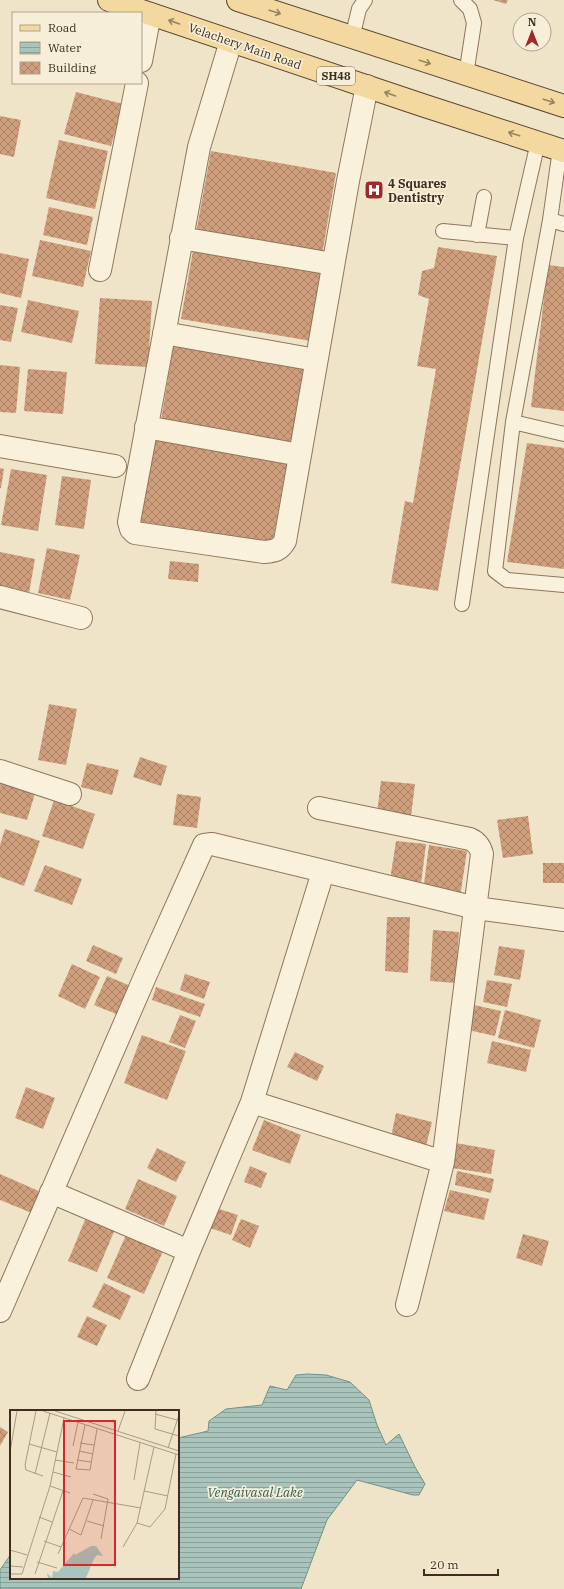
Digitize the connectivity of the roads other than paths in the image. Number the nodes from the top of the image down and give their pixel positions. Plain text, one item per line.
1 (109, 0) edge
2 (238, 0) edge
3 (365, 0) edge
4 (461, 0) edge
5 (150, 14) junction
6 (352, 38) junction
7 (231, 41) junction
8 (142, 55) edge
9 (466, 75) junction
10 (137, 84) edge
11 (366, 86) junction
12 (564, 106) edge
13 (538, 142) junction
14 (562, 150) edge
15 (484, 197) dead end
16 (550, 220) junction
17 (564, 224) edge
18 (443, 231) dead end
19 (477, 235) junction
20 (181, 238) junction
21 (516, 238) junction
22 (333, 264) junction
23 (100, 270) dead end
24 (164, 333) junction
25 (316, 360) junction
26 (513, 422) junction
27 (146, 426) junction
28 (564, 434) edge
29 (0, 446) edge
30 (300, 455) junction
31 (115, 466) dead end
32 (564, 585) edge
33 (0, 597) edge
34 (462, 604) dead end
35 (81, 618) dead end
36 (0, 771) edge
37 (70, 794) dead end
38 (319, 808) dead end
39 (322, 872) junction
40 (476, 908) junction
41 (564, 920) edge
42 (252, 1102) junction
43 (443, 1162) junction
44 (51, 1192) junction
45 (189, 1251) junction
46 (406, 1305) dead end
47 (0, 1311) edge
48 (138, 1379) dead end

1 - 5 main road, Velachery Main Road / SH48
2 -> 6 main road
3 - 6 lane
4 - 9 lane
7 -> 5 main road, Velachery Main Road / SH48
5 - 8 street
6 -> 9 main road
7 - 11 main road, Velachery Main Road / SH48
7 - 20 street
9 -> 12 main road
10 - 23 street
13 -> 11 main road, Velachery Main Road / SH48
11 - 22 street
13 - 14 main road, Velachery Main Road / SH48
13 - 21 lane
14 - 16 lane
15 - 19 lane
16 - 17 lane
16 - 26 lane
18 - 19 lane
19 - 21 lane
20 - 22 street
20 - 24 street
21 - 34 lane
22 - 25 street
24 - 25 street
24 - 27 street
25 - 30 street
26 - 28 lane
26 - 32 lane
27 - 30 street
27 - 30 street
29 - 31 street
33 - 35 street
36 - 37 street
38 - 40 street
39 - 40 street
39 - 42 street
39 - 44 street
40 - 41 street
40 - 43 street
42 - 43 street
42 - 45 street
43 - 46 street
44 - 45 street
44 - 47 street
45 - 48 street

